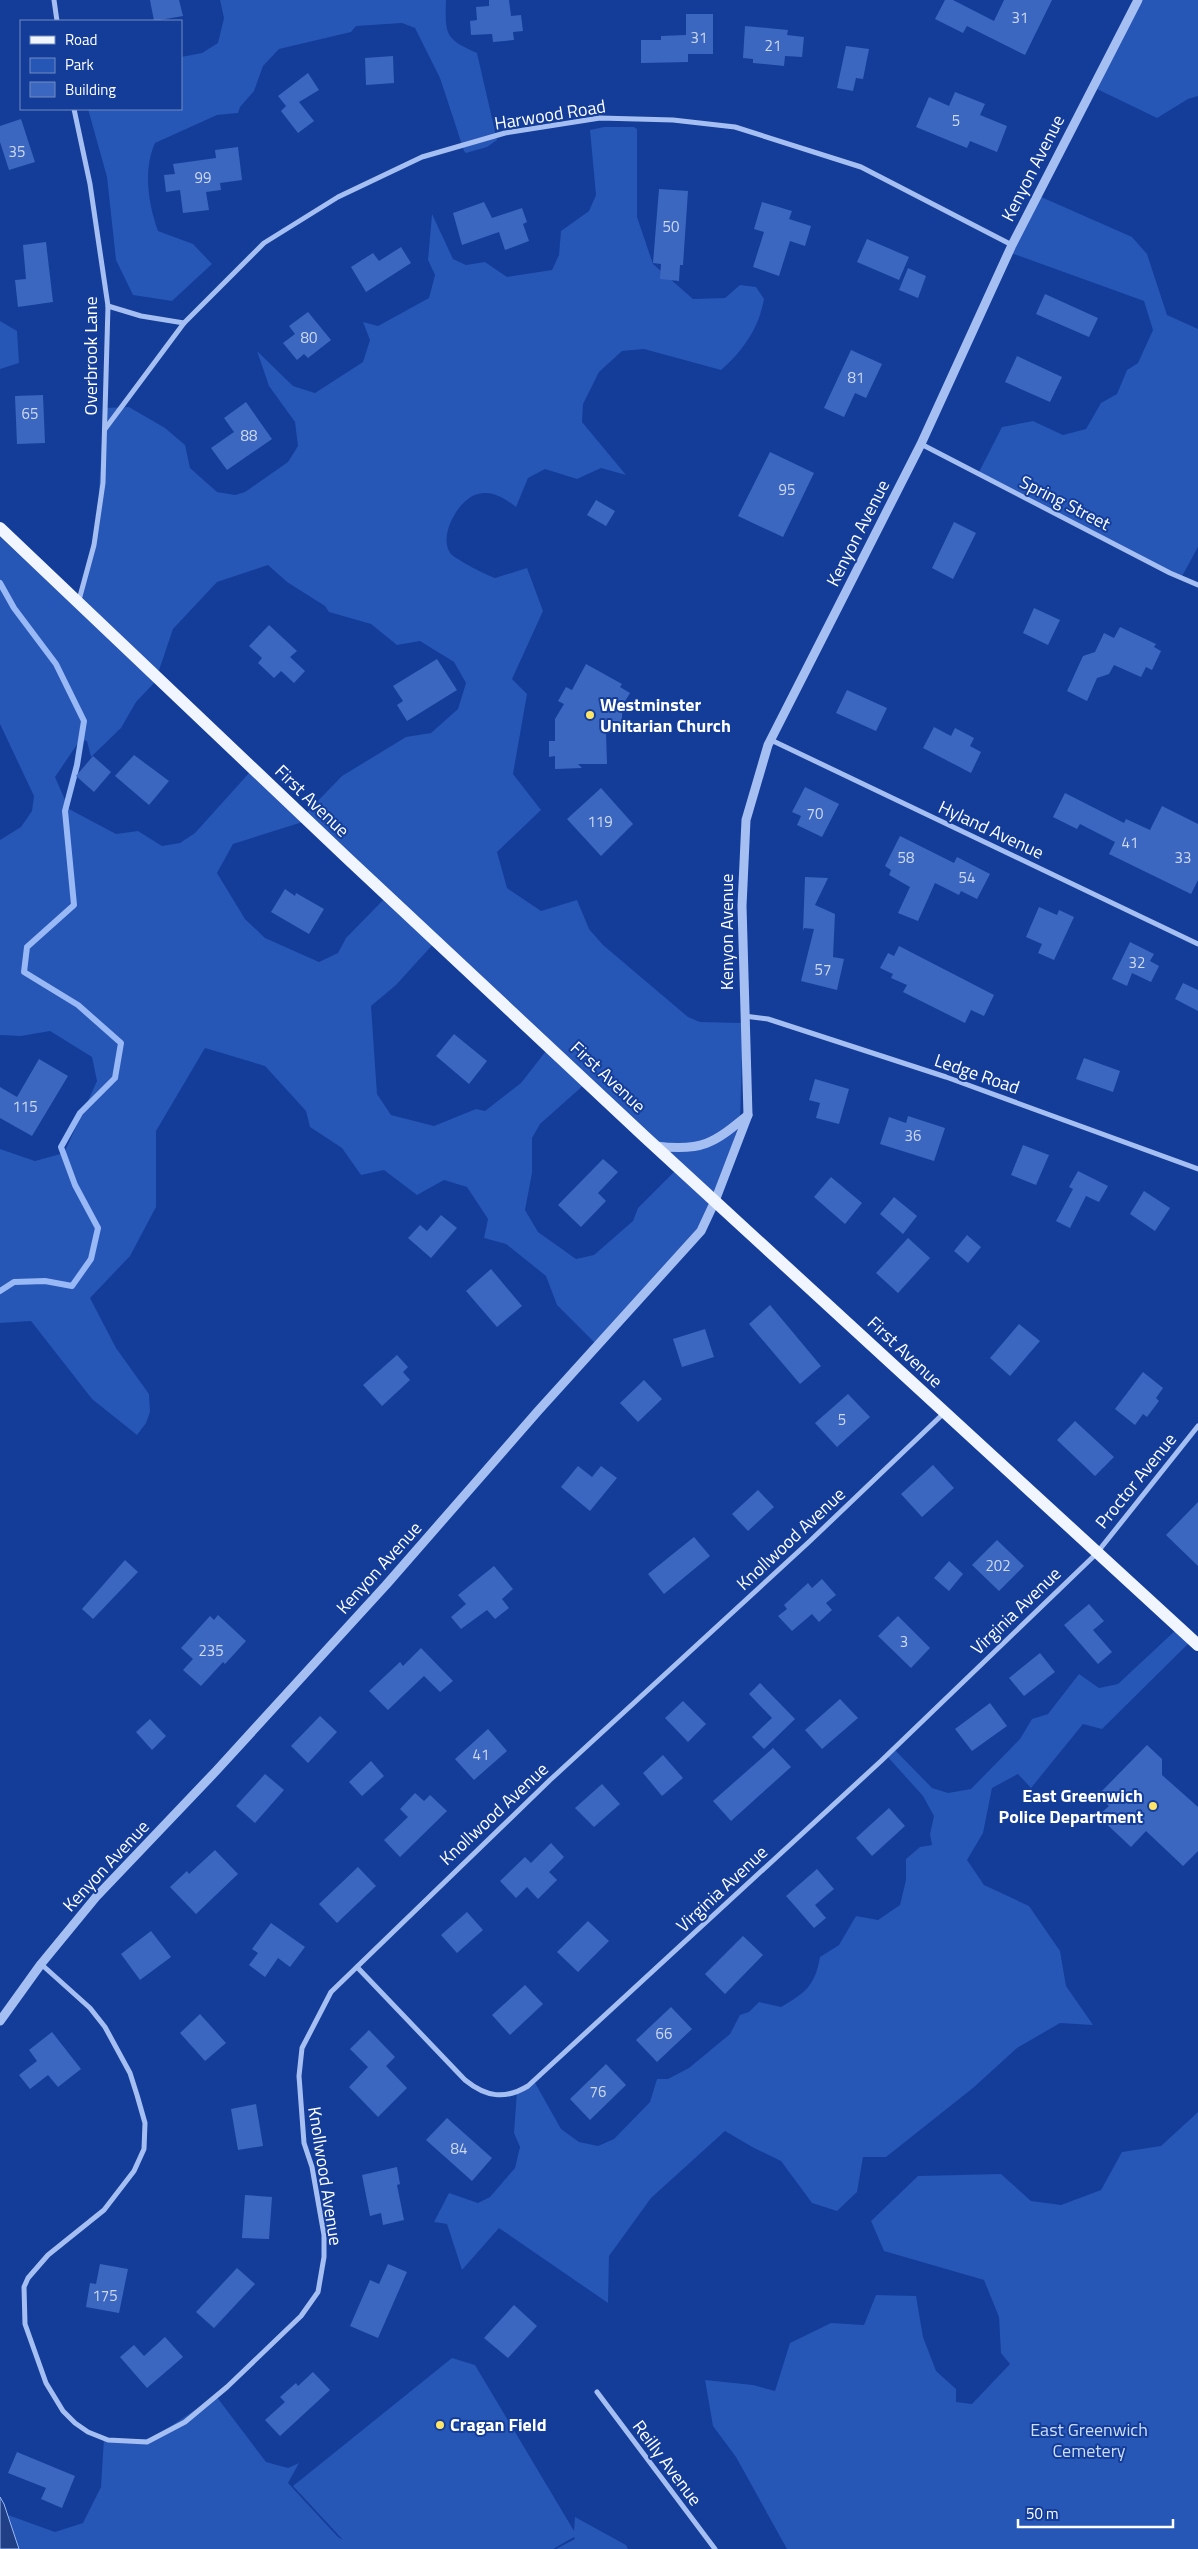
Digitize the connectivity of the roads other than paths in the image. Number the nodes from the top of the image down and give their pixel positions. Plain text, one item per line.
1 (54, 0) edge
2 (1138, 0) edge
3 (57, 20) edge
4 (74, 110) edge
5 (1012, 245) junction
6 (108, 306) junction
7 (184, 323) junction
8 (105, 429) junction
9 (921, 444) junction
10 (0, 528) edge
11 (1198, 584) edge
12 (78, 603) junction
13 (771, 740) junction
14 (1198, 944) edge
15 (744, 1016) junction
16 (748, 1115) junction
17 (656, 1146) junction
18 (1198, 1169) edge
19 (715, 1201) junction
20 (944, 1412) junction
21 (1198, 1426) edge
22 (1096, 1554) junction
23 (1198, 1646) edge
24 (41, 1964) junction
25 (357, 1967) junction
26 (0, 2021) edge
27 (597, 2392) dead end
28 (715, 2549) edge

1 - 3 street
2 - 5 street, Kenyon Avenue
4 - 6 street, Overbrook Lane
5 - 7 street, Harwood Road
5 - 9 street, Kenyon Avenue
6 - 7 street
6 - 8 street, Overbrook Lane
7 - 8 street, Harwood Road
8 - 12 street, Overbrook Lane
9 - 11 street, Spring Street
9 - 13 street, Kenyon Avenue
10 - 12 main road, First Avenue
12 - 17 main road, First Avenue
13 - 14 street, Hyland Avenue
13 - 15 street, Kenyon Avenue
15 - 16 street, Kenyon Avenue
15 - 18 street, Ledge Road
16 - 17 street
16 - 19 street, Kenyon Avenue
17 - 19 main road, First Avenue
19 - 20 main road, First Avenue
19 - 24 street, Kenyon Avenue
20 - 22 main road, First Avenue
20 - 25 street, Knollwood Avenue
21 - 22 street, Proctor Avenue
22 - 23 main road, First Avenue
22 - 25 street, Virginia Avenue
24 - 25 street, Knollwood Avenue
24 - 26 street, Kenyon Avenue
27 - 28 street, Reilly Avenue

